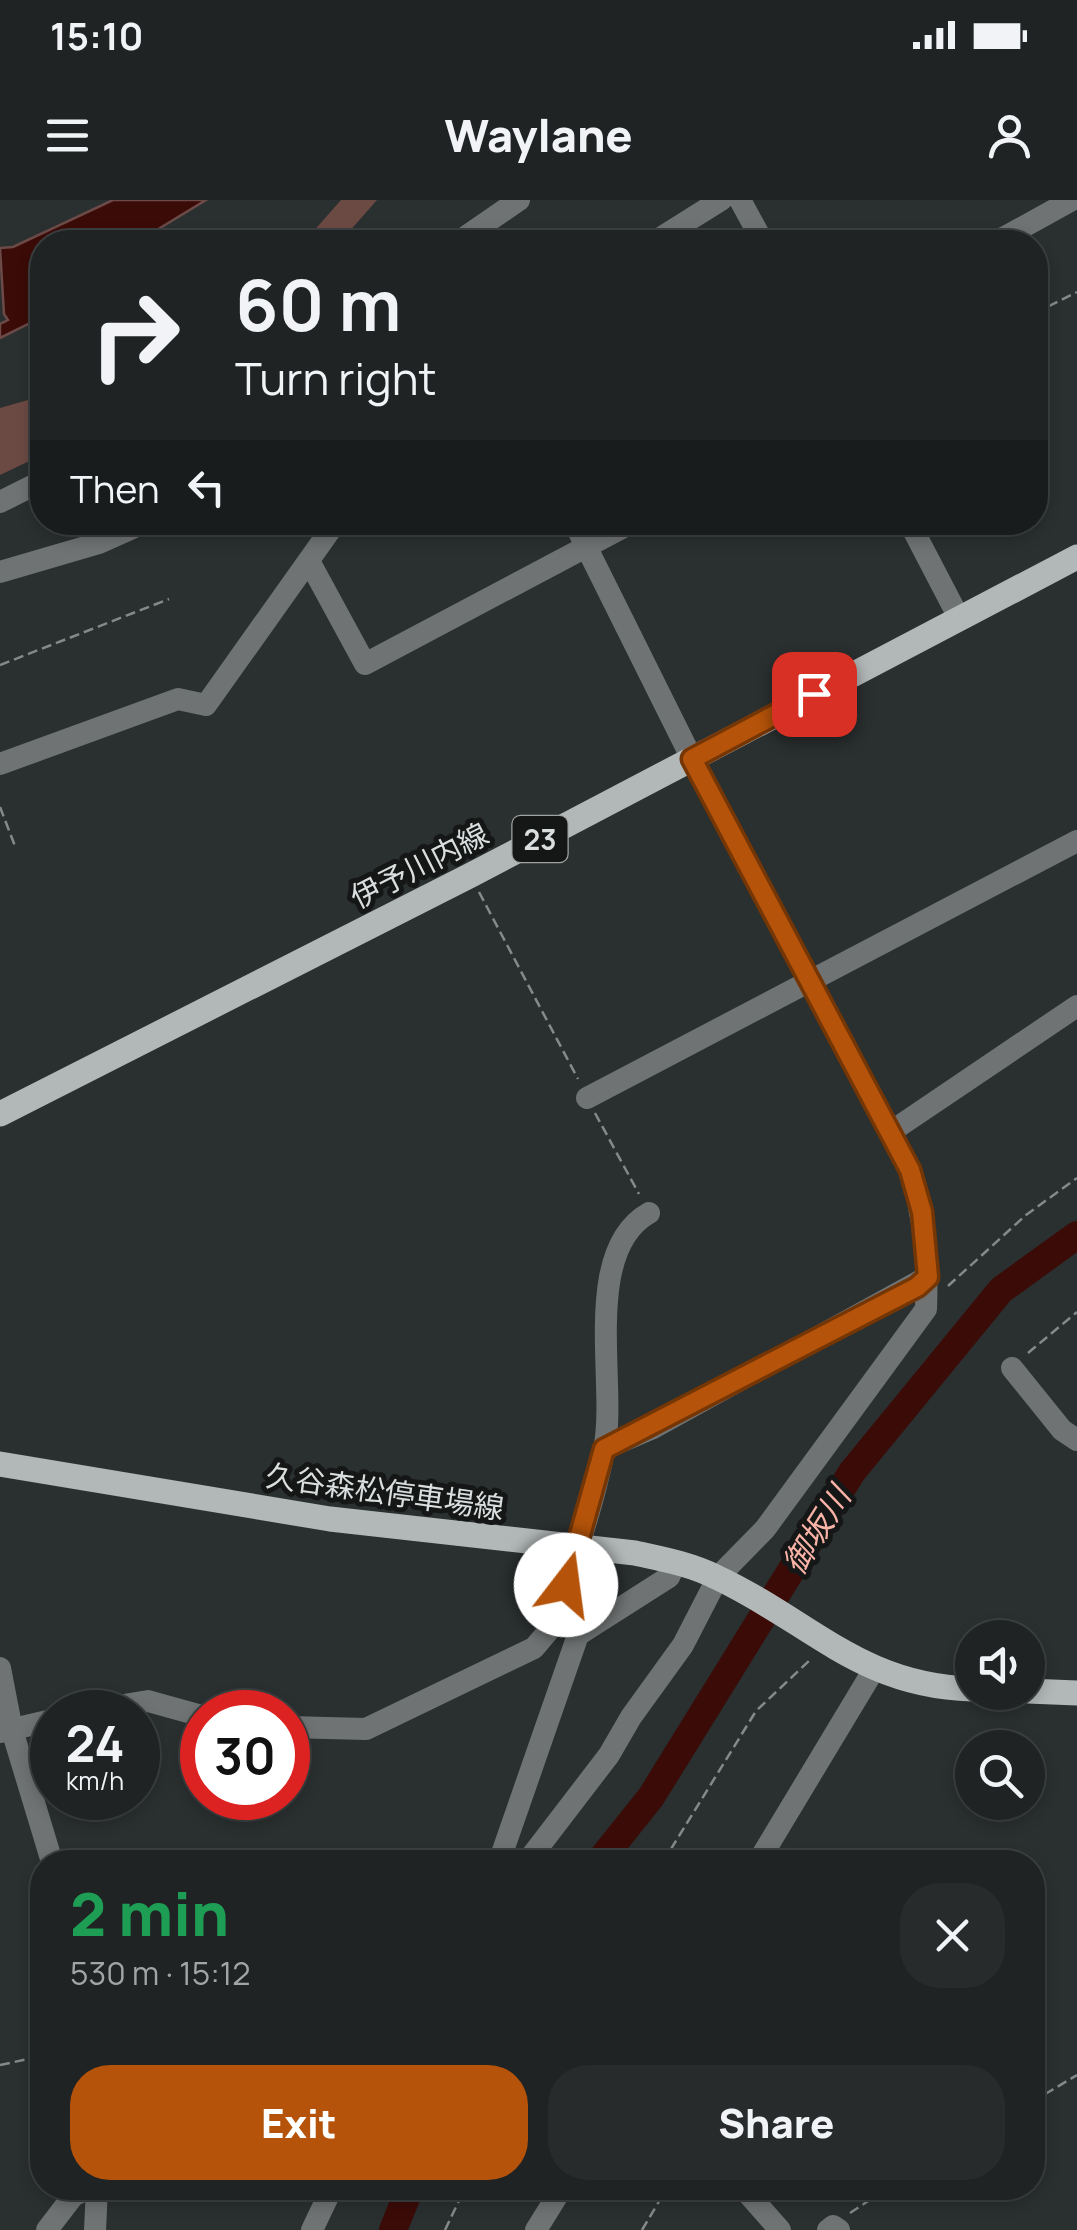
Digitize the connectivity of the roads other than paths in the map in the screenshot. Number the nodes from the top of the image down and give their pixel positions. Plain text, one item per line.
1 (519, 200) edge
2 (721, 200) edge
3 (740, 200) edge
4 (1072, 200) edge
5 (475, 230) edge
6 (673, 230) edge
7 (756, 230) edge
8 (1018, 230) edge
9 (30, 488) edge
10 (0, 502) edge
11 (117, 535) edge
12 (327, 535) edge
13 (580, 535) edge
14 (609, 535) edge
15 (916, 535) edge
16 (586, 547) junction
17 (1077, 557) edge
18 (308, 561) junction
19 (0, 572) edge
20 (959, 618) junction
21 (692, 759) junction
22 (0, 764) edge
23 (1077, 841) edge
24 (812, 979) junction
25 (1077, 1006) edge
26 (587, 1098) road end
27 (0, 1114) edge
28 (892, 1132) junction
29 (649, 1213) road end
30 (928, 1277) junction
31 (1012, 1368) road end
32 (1077, 1440) edge
33 (604, 1449) junction
34 (0, 1464) edge
35 (575, 1548) junction
36 (676, 1562) junction
37 (723, 1580) junction
38 (0, 1668) edge
39 (872, 1670) junction
40 (955, 1689) edge
41 (1045, 1691) edge
42 (1077, 1692) edge
43 (310, 1728) edge
44 (6, 1731) edge
45 (48, 1850) edge
46 (504, 1850) edge
47 (536, 1850) edge
48 (765, 1850) edge
49 (70, 2200) edge
50 (96, 2200) edge
51 (326, 2200) edge
52 (555, 2200) edge
53 (754, 2200) edge
54 (47, 2230) edge
55 (95, 2230) edge
56 (312, 2230) edge
57 (536, 2230) edge
58 (780, 2230) edge

1 - 5 street
2 - 6 street
3 - 7 street
4 - 8 street
9 - 10 street
11 - 19 street
12 - 18 street
13 - 16 street
14 - 16 street
15 - 20 street
16 - 18 street
16 - 21 street
17 - 20 main road, 伊予川内線 / 23
18 - 22 street
20 - 21 main road, 伊予川内線 / 23
21 - 24 street
21 - 27 main road, 伊予川内線 / 23
23 - 24 street
24 - 26 street
24 - 28 street
25 - 28 street
28 - 30 street
29 - 33 street
30 - 33 street
30 - 37 street
31 - 32 street
33 - 35 street
34 - 35 main road, 久谷森松停車場線
35 - 36 main road, 久谷森松停車場線
35 - 43 street
36 - 37 main road, 久谷森松停車場線
36 - 46 street
37 - 39 main road, 久谷森松停車場線
37 - 47 street
38 - 44 street
39 - 40 main road, 久谷森松停車場線
39 - 48 street
41 - 42 main road
44 - 45 street
49 - 54 street
50 - 55 street
51 - 56 street
52 - 57 street
53 - 58 street

